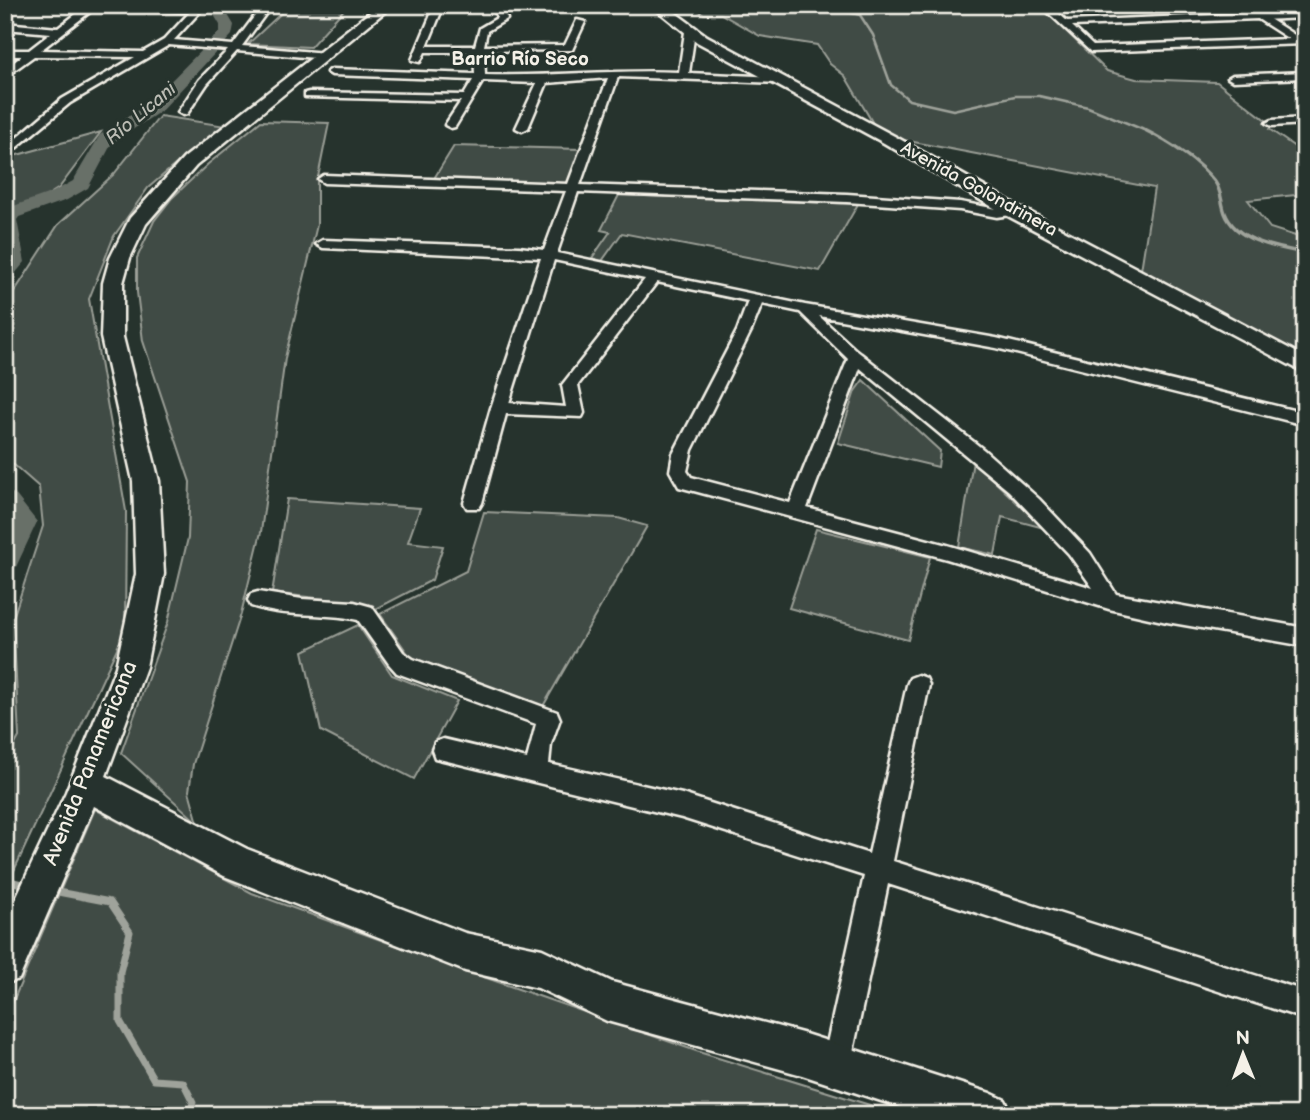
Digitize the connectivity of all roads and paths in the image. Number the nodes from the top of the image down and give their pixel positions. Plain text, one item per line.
1 (87, 5) edge
2 (268, 5) edge
3 (387, 5) edge
4 (440, 5) edge
5 (497, 5) edge
6 (657, 5) edge
7 (1044, 5) edge
8 (1243, 5) edge
9 (93, 6) edge
10 (200, 8) edge
11 (1305, 14) edge
12 (1260, 16) junction
13 (580, 22) dead end
14 (1065, 24) junction
15 (5, 26) edge
16 (60, 32) junction
17 (690, 32) junction
18 (167, 42) junction
19 (1302, 44) edge
20 (236, 47) junction
21 (479, 47) junction
22 (421, 49) junction
23 (5, 53) edge
24 (144, 54) junction
25 (31, 55) junction
26 (329, 64) junction
27 (5, 74) edge
28 (412, 75) junction
29 (614, 75) junction
30 (1305, 75) edge
31 (684, 76) junction
32 (480, 78) junction
33 (1233, 78) dead end
34 (543, 80) junction
35 (780, 80) junction
36 (309, 95) dead end
37 (470, 98) junction
38 (183, 111) dead end
39 (1305, 121) edge
40 (1272, 123) dead end
41 (451, 125) dead end
42 (522, 128) dead end
43 (5, 153) edge
44 (324, 178) dead end
45 (574, 190) junction
46 (1013, 211) junction
47 (323, 244) dead end
48 (549, 255) junction
49 (653, 278) junction
50 (756, 300) junction
51 (804, 309) junction
52 (856, 358) junction
53 (1305, 366) edge
54 (499, 408) junction
55 (1305, 419) edge
56 (473, 503) dead end
57 (796, 512) junction
58 (258, 600) dead end
59 (1109, 601) junction
60 (1305, 636) edge
61 (918, 685) dead end
62 (443, 750) dead end
63 (537, 771) junction
64 (86, 783) junction
65 (876, 869) junction
66 (5, 965) edge
67 (1305, 1004) edge
68 (836, 1066) junction
69 (989, 1115) edge

1 - 9 street
2 - 20 street
3 - 26 street, Avenida Panamericana
4 - 22 street
5 - 21 street
6 - 17 street, Avenida Golondrinera
7 - 14 street
8 - 12 street
9 - 10 street
9 - 16 street
10 - 18 street
11 - 12 street
12 - 14 street
12 - 19 street
13 - 21 street
14 - 19 street
15 - 16 street
16 - 25 street
17 - 31 street
17 - 35 street, Avenida Golondrinera
18 - 20 street
18 - 24 street
20 - 26 street
20 - 38 street
21 - 22 street
21 - 32 street
22 - 28 street
23 - 25 street
24 - 25 street
24 - 43 street
25 - 27 street
26 - 28 street
26 - 64 street, Avenida Panamericana
28 - 32 street
29 - 31 street
29 - 34 street
29 - 45 street
30 - 33 street
31 - 35 street
32 - 34 street
32 - 37 street
34 - 42 street
35 - 46 street, Avenida Golondrinera
36 - 37 street
37 - 41 street
39 - 40 street
44 - 45 street
45 - 46 street
45 - 48 street
46 - 53 street, Avenida Golondrinera
47 - 48 street
48 - 49 street
48 - 54 street
49 - 50 street
49 - 54 street
50 - 51 street
50 - 57 street
51 - 52 street
51 - 55 street
52 - 57 street
52 - 59 street
54 - 56 street
57 - 59 street
58 - 63 street
59 - 60 street
61 - 65 street
62 - 63 street
63 - 65 street
64 - 66 street, Avenida Panamericana
64 - 68 street
65 - 67 street
65 - 68 street
68 - 69 street

